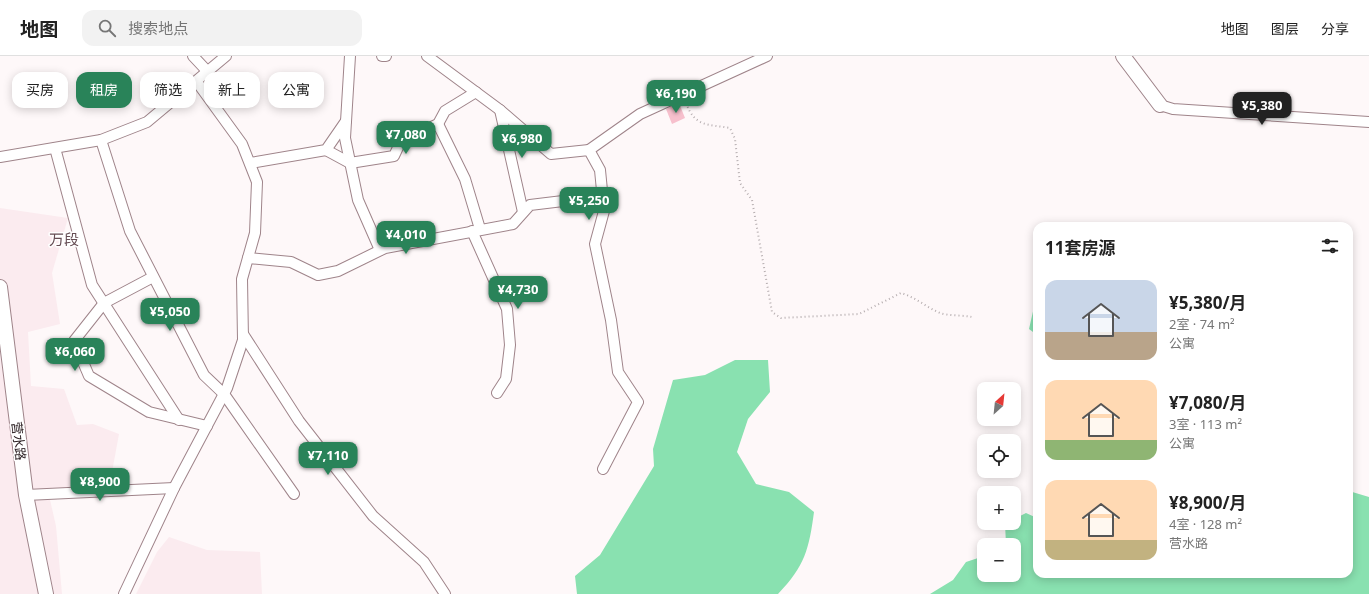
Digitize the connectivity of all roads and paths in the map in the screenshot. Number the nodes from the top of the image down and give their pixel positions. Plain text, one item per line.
1 (193, 56) edge
2 (226, 56) edge
3 (350, 56) edge
4 (382, 56) edge
5 (386, 56) edge
6 (427, 56) edge
7 (767, 56) edge
8 (1123, 56) edge
9 (208, 72) joint
10 (204, 76) edge
11 (197, 82) junction
12 (476, 92) junction
13 (683, 94) junction
14 (1160, 105) joint
15 (500, 110) junction
16 (346, 121) junction
17 (1369, 122) edge
18 (438, 124) junction
19 (102, 140) junction
20 (55, 148) junction
21 (326, 150) junction
22 (589, 150) junction
23 (0, 157) edge
24 (250, 163) junction
25 (350, 163) junction
26 (563, 201) dead end
27 (524, 212) junction
28 (476, 230) junction
29 (380, 250) junction
30 (248, 258) junction
31 (153, 277) junction
32 (0, 287) edge
33 (104, 303) junction
34 (972, 317) dead end
35 (242, 334) junction
36 (497, 393) dead end
37 (224, 394) junction
38 (179, 420) junction
39 (207, 426) junction
40 (603, 469) dead end
41 (174, 488) junction
42 (294, 494) dead end
43 (26, 495) junction
44 (46, 594) edge
45 (124, 594) edge
46 (445, 594) edge

1 - 9 street
2 - 9 street
3 - 16 street
4 - 5 street
6 - 12 street
7 - 13 street
8 - 14 street
10 - 11 street
11 - 19 street
11 - 24 street
12 - 15 street
12 - 18 street
13 - 22 street
13 - 34 path
14 - 17 street
15 - 22 street
15 - 27 street
16 - 21 street
16 - 25 street
18 - 25 street
18 - 28 street
19 - 20 street
19 - 31 street
20 - 23 street
20 - 33 street
21 - 24 street
21 - 25 street
22 - 40 street
24 - 30 street
25 - 29 street
26 - 27 street
27 - 28 street
28 - 29 street
28 - 36 street
29 - 30 street
30 - 35 street
31 - 33 street
31 - 37 street
32 - 43 street, 营水路
33 - 38 street
33 - 38 street
35 - 37 street
35 - 46 street
37 - 39 street
37 - 42 street
38 - 39 street
39 - 41 street
41 - 43 street
41 - 45 street
43 - 44 street, 营水路

